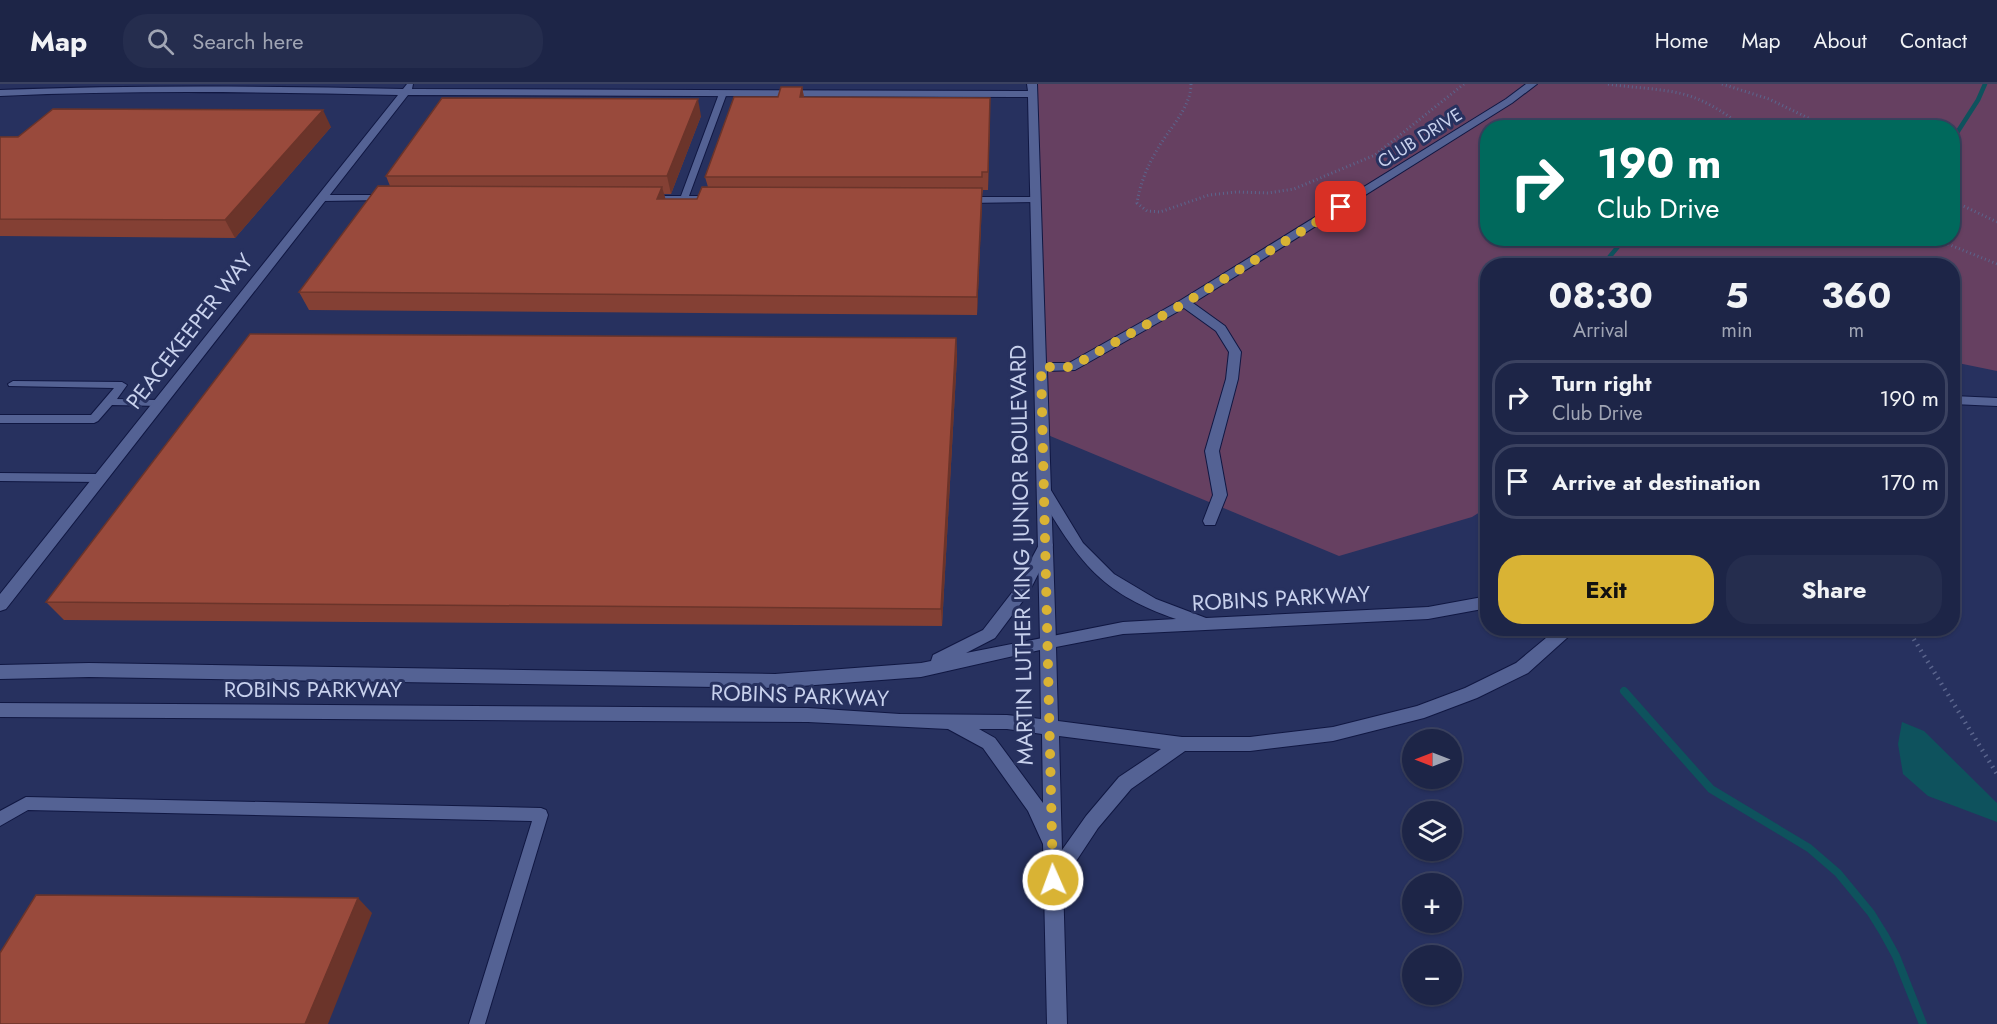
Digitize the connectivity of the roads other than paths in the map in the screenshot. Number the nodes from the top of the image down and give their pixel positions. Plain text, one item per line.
1 (1532, 84) edge
2 (409, 88) edge
3 (1032, 89) edge
4 (0, 93) edge
5 (723, 93) junction
6 (323, 198) junction
7 (393, 198) edge
8 (638, 199) edge
9 (684, 199) junction
10 (720, 199) edge
11 (953, 200) edge
12 (1035, 200) junction
13 (1185, 303) junction
14 (1041, 367) junction
15 (13, 384) dead end
16 (1960, 400) edge
17 (109, 402) junction
18 (1997, 402) edge
19 (159, 403) junction
20 (0, 419) edge
21 (0, 477) edge
22 (100, 478) junction
23 (1044, 491) junction
24 (1210, 521) dead end
25 (1046, 545) junction
26 (1480, 603) edge
27 (0, 605) edge
28 (1210, 623) junction
29 (1560, 636) edge
30 (1048, 642) junction
31 (921, 670) junction
32 (0, 672) edge
33 (0, 710) edge
34 (951, 722) junction
35 (1049, 727) junction
36 (1182, 744) junction
37 (0, 819) edge
38 (1052, 847) junction
39 (1053, 880) junction
40 (477, 1024) edge
41 (1057, 1024) edge

1 - 13 street, CLUB DRIVE
2 - 4 street
2 - 5 street
2 - 6 street, PEACEKEEPER WAY
3 - 5 street
3 - 12 street, MARTIN LUTHER KING JUNIOR BOULEVARD
5 - 9 lane
6 - 7 lane
6 - 19 street, PEACEKEEPER WAY
8 - 9 lane
9 - 10 lane
11 - 12 lane
12 - 14 street, MARTIN LUTHER KING JUNIOR BOULEVARD
13 - 14 street, CLUB DRIVE
13 - 24 street
14 - 23 street, MARTIN LUTHER KING JUNIOR BOULEVARD
15 - 17 lane
16 - 18 street
17 - 19 lane
17 - 20 lane
19 - 22 street, PEACEKEEPER WAY
21 - 22 lane
22 - 27 street, PEACEKEEPER WAY
23 - 25 street, MARTIN LUTHER KING JUNIOR BOULEVARD
23 - 28 street
25 - 30 street, MARTIN LUTHER KING JUNIOR BOULEVARD
25 - 31 street
26 - 28 street, ROBINS PARKWAY
28 - 30 street, ROBINS PARKWAY
29 - 36 street, ROBINS PARKWAY
30 - 31 street, ROBINS PARKWAY
30 - 35 street, MARTIN LUTHER KING JUNIOR BOULEVARD
31 - 32 street, ROBINS PARKWAY
33 - 34 street, ROBINS PARKWAY
34 - 35 street, ROBINS PARKWAY
34 - 38 street
35 - 36 street, ROBINS PARKWAY
35 - 38 street, MARTIN LUTHER KING JUNIOR BOULEVARD
36 - 39 street
37 - 40 lane
38 - 39 street, MARTIN LUTHER KING JUNIOR BOULEVARD
39 - 41 street, MARTIN LUTHER KING JUNIOR BOULEVARD

